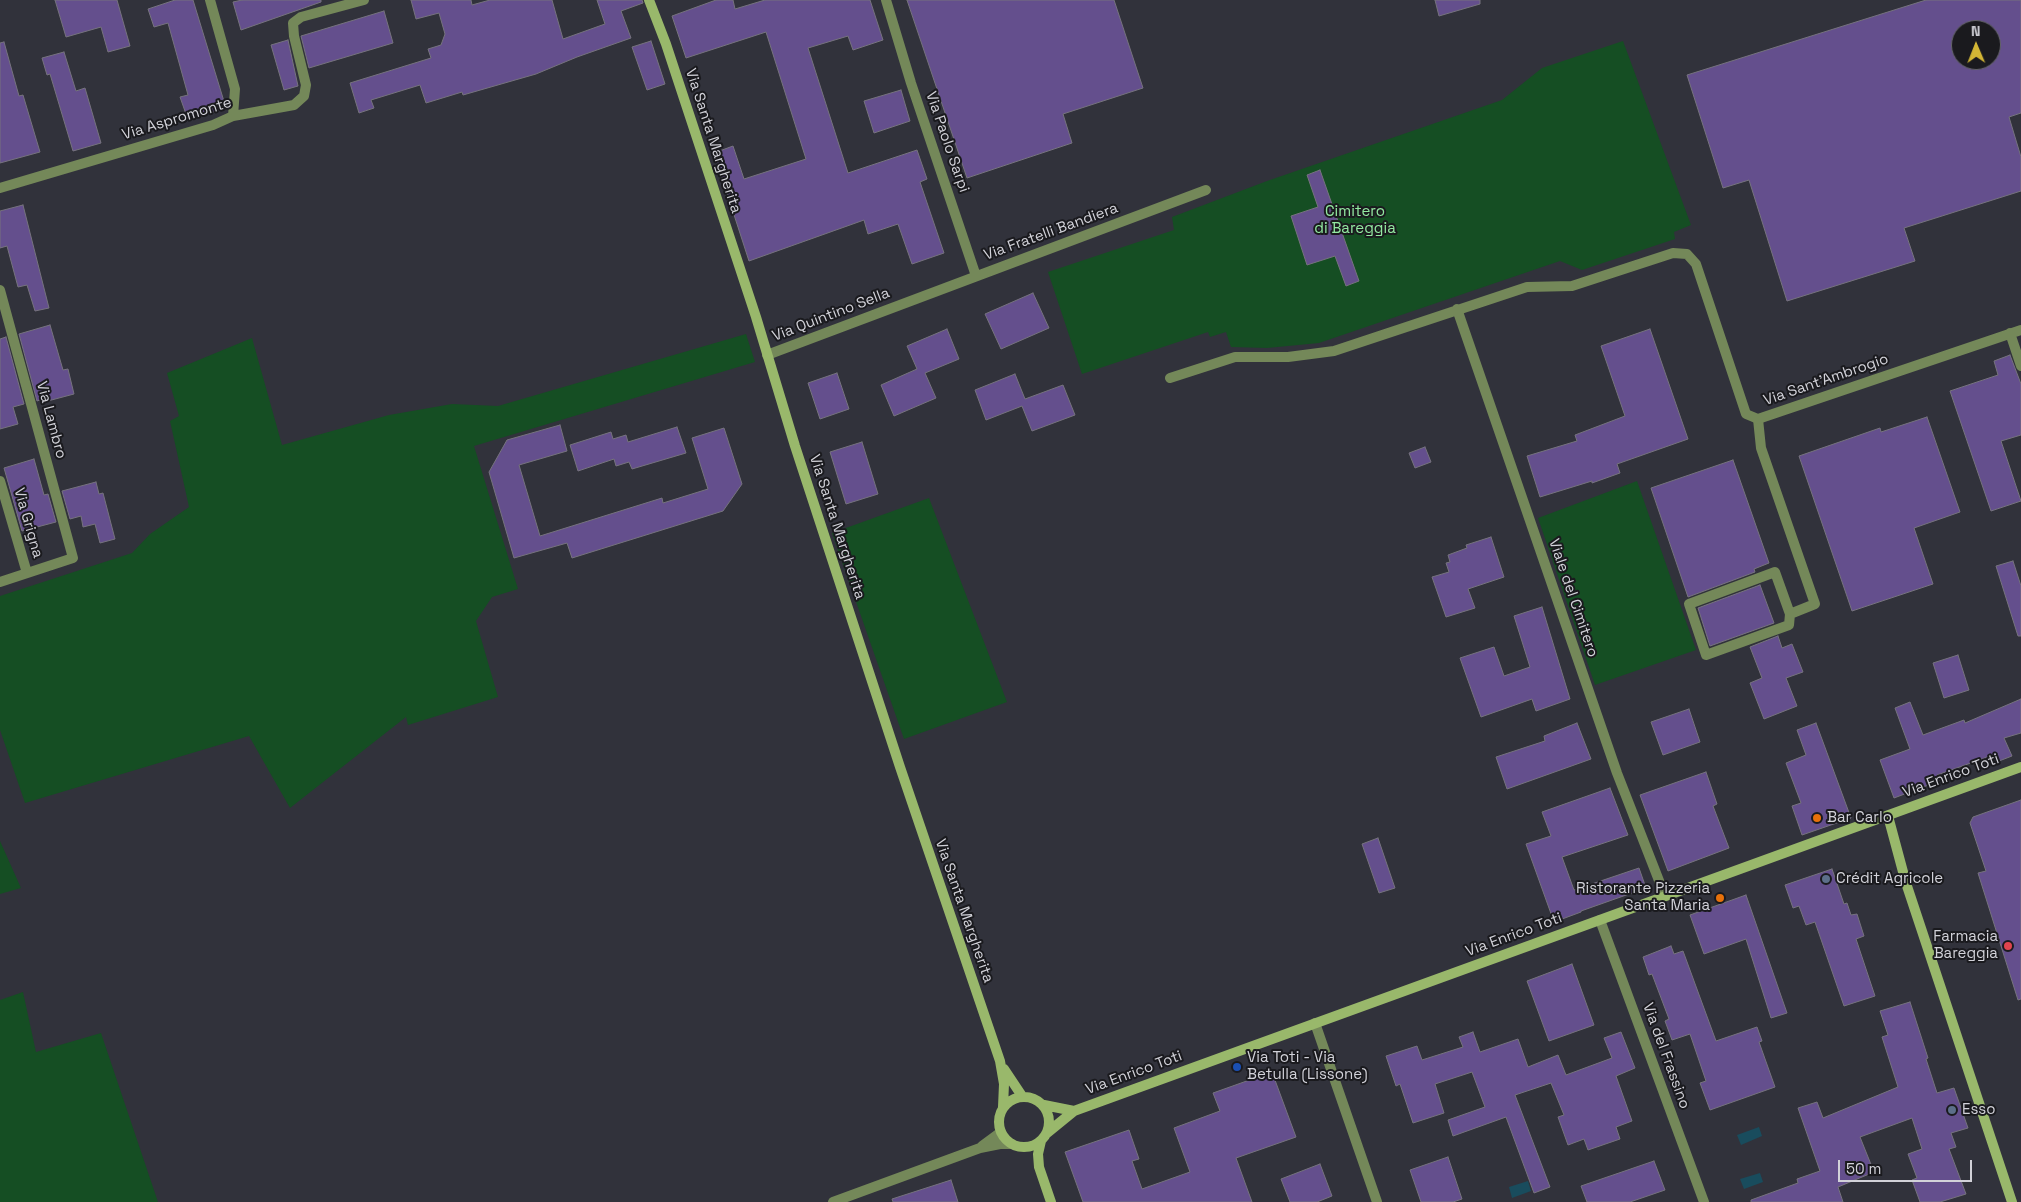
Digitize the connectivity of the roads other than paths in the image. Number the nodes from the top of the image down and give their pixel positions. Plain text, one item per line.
1 (210, 0) edge
2 (364, 0) edge
3 (650, 0) edge
4 (886, 0) edge
5 (233, 116) junction
6 (0, 188) edge
7 (1206, 190) dead end
8 (976, 276) junction
9 (0, 290) edge
10 (906, 303) joint
11 (1457, 309) junction
12 (2021, 330) edge
13 (2010, 333) junction
14 (767, 355) junction
15 (2021, 366) edge
16 (1170, 378) dead end
17 (1758, 419) junction
18 (0, 481) edge
19 (27, 573) junction
20 (0, 582) edge
21 (1790, 614) junction
22 (2021, 767) edge
23 (1888, 816) junction
24 (1664, 896) junction
25 (1600, 920) junction
26 (1315, 1024) junction
27 (1000, 1061) junction
28 (1022, 1096) junction
29 (1044, 1106) junction
30 (1003, 1107) junction
31 (1074, 1111) junction
32 (1001, 1132) junction
33 (1044, 1137) junction
34 (1017, 1146) junction
35 (980, 1148) junction
36 (1039, 1168) junction
37 (833, 1202) edge
38 (1051, 1202) edge
39 (1377, 1202) edge
40 (1704, 1202) edge
41 (2012, 1202) edge

1 - 5 street
2 - 5 street, Via Aspromonte
3 - 14 street, Via Santa Margherita
4 - 8 street, Via Paolo Sarpi
5 - 6 street, Via Aspromonte
7 - 8 street, Via Fratelli Bandiera
8 - 10 street, Via Fratelli Bandiera
9 - 19 street, Via Lambro
10 - 14 street, Via Quintino Sella
11 - 16 street
11 - 17 street, Via Sant'Ambrogio
11 - 24 street, Viale del Cimitero
12 - 13 street, Via Sant'Ambrogio
13 - 15 street
13 - 17 street, Via Sant'Ambrogio
14 - 27 street, Via Santa Margherita
17 - 21 street
18 - 19 street, Via Grigna
19 - 20 street
21 - 21 street
22 - 23 street, Via Enrico Toti
23 - 24 street, Via Enrico Toti
23 - 41 street
24 - 25 street, Via Enrico Toti
25 - 26 street, Via Enrico Toti
25 - 40 street, Via del Frassino
26 - 31 street, Via Enrico Toti
26 - 39 street
27 - 28 street, Via Santa Margherita
27 - 30 street, Via Santa Margherita
28 - 29 street
28 - 30 street
29 - 31 street, Via Enrico Toti
29 - 33 street
30 - 32 street
31 - 33 street, Via Enrico Toti
32 - 34 street
32 - 35 street
33 - 34 street
33 - 36 street
34 - 35 street
34 - 36 street
35 - 37 street
36 - 38 street

